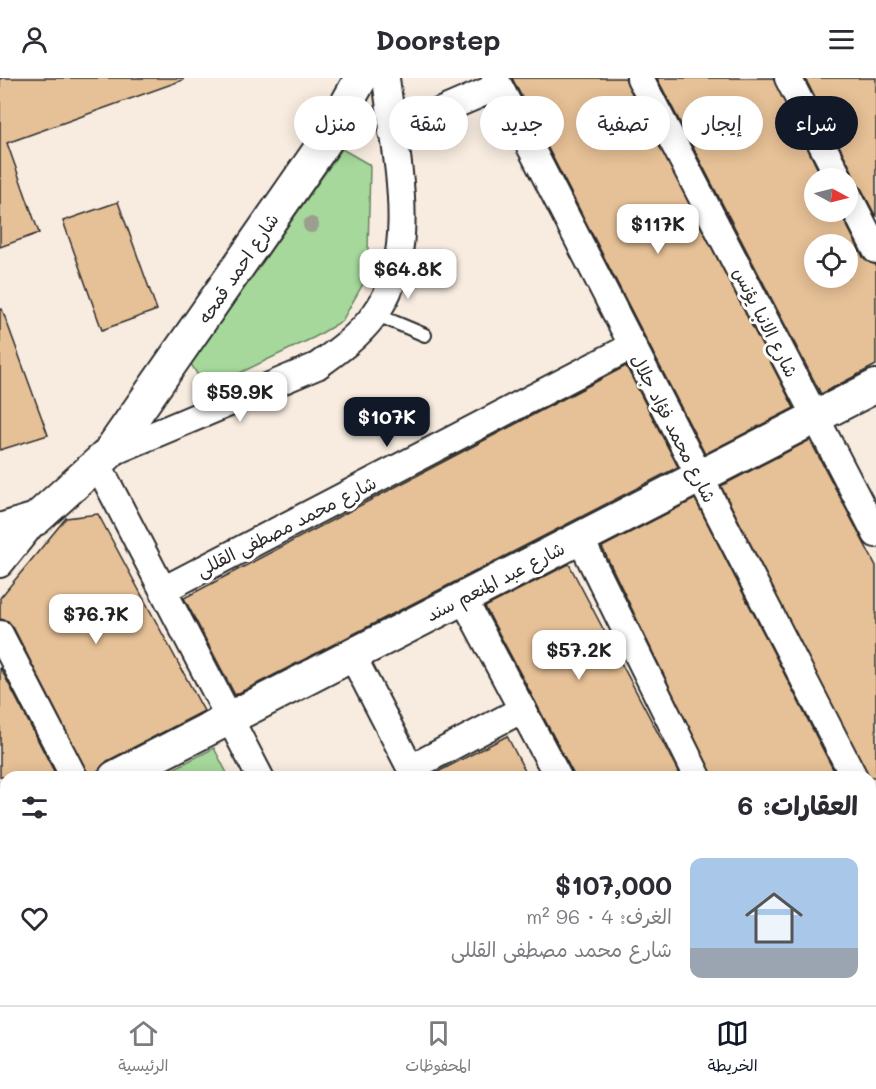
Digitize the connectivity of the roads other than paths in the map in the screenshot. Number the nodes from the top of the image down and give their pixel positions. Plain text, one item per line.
1 (361, 78) edge
2 (386, 78) edge
3 (640, 78) edge
4 (788, 78) edge
5 (497, 82) edge
6 (468, 96) edge
7 (389, 105) edge
8 (394, 150) edge
9 (834, 168) edge
10 (858, 215) edge
11 (876, 250) edge
12 (375, 314) junction
13 (425, 335) dead end
14 (632, 346) junction
15 (876, 386) edge
16 (815, 417) junction
17 (103, 460) junction
18 (699, 477) junction
19 (36, 519) junction
20 (0, 530) edge
21 (876, 534) edge
22 (580, 538) junction
23 (0, 564) edge
24 (163, 590) junction
25 (463, 598) junction
26 (0, 634) edge
27 (352, 655) junction
28 (523, 709) junction
29 (229, 718) junction
30 (71, 771) edge
31 (127, 771) edge
32 (257, 771) edge
33 (412, 771) edge
34 (416, 771) edge
35 (555, 771) edge
36 (695, 771) edge
37 (851, 771) edge

1 - 17 street, شارع احمد قمحه
2 - 7 street, شارع احمد قمحه
3 - 16 street, شارع الانبا يؤنس
4 - 9 street
5 - 6 street
5 - 14 street, شارع محمد فؤاد جلال
8 - 12 street, شارع احمد قمحه
10 - 11 street
12 - 13 lane
12 - 17 street, شارع احمد قمحه
14 - 18 street, شارع محمد فؤاد جلال
14 - 24 street, شارع محمد مصطفى القللى
15 - 16 street, شارع عبد المنعم سند
16 - 18 street, شارع عبد المنعم سند
16 - 21 street, شارع الانبا يؤنس
17 - 19 street, شارع احمد قمحه
17 - 24 street
18 - 22 street, شارع عبد المنعم سند
18 - 37 street, شارع محمد فؤاد جلال
19 - 20 street, شارع احمد قمحه
19 - 23 street, شارع احمد قمحه
22 - 25 street, شارع عبد المنعم سند
22 - 36 street
24 - 29 street
25 - 27 street, شارع عبد المنعم سند
25 - 28 street
26 - 30 street
27 - 29 street, شارع عبد المنعم سند
27 - 33 street
28 - 34 street
28 - 35 street
29 - 31 street, شارع عبد المنعم سند
29 - 32 street

